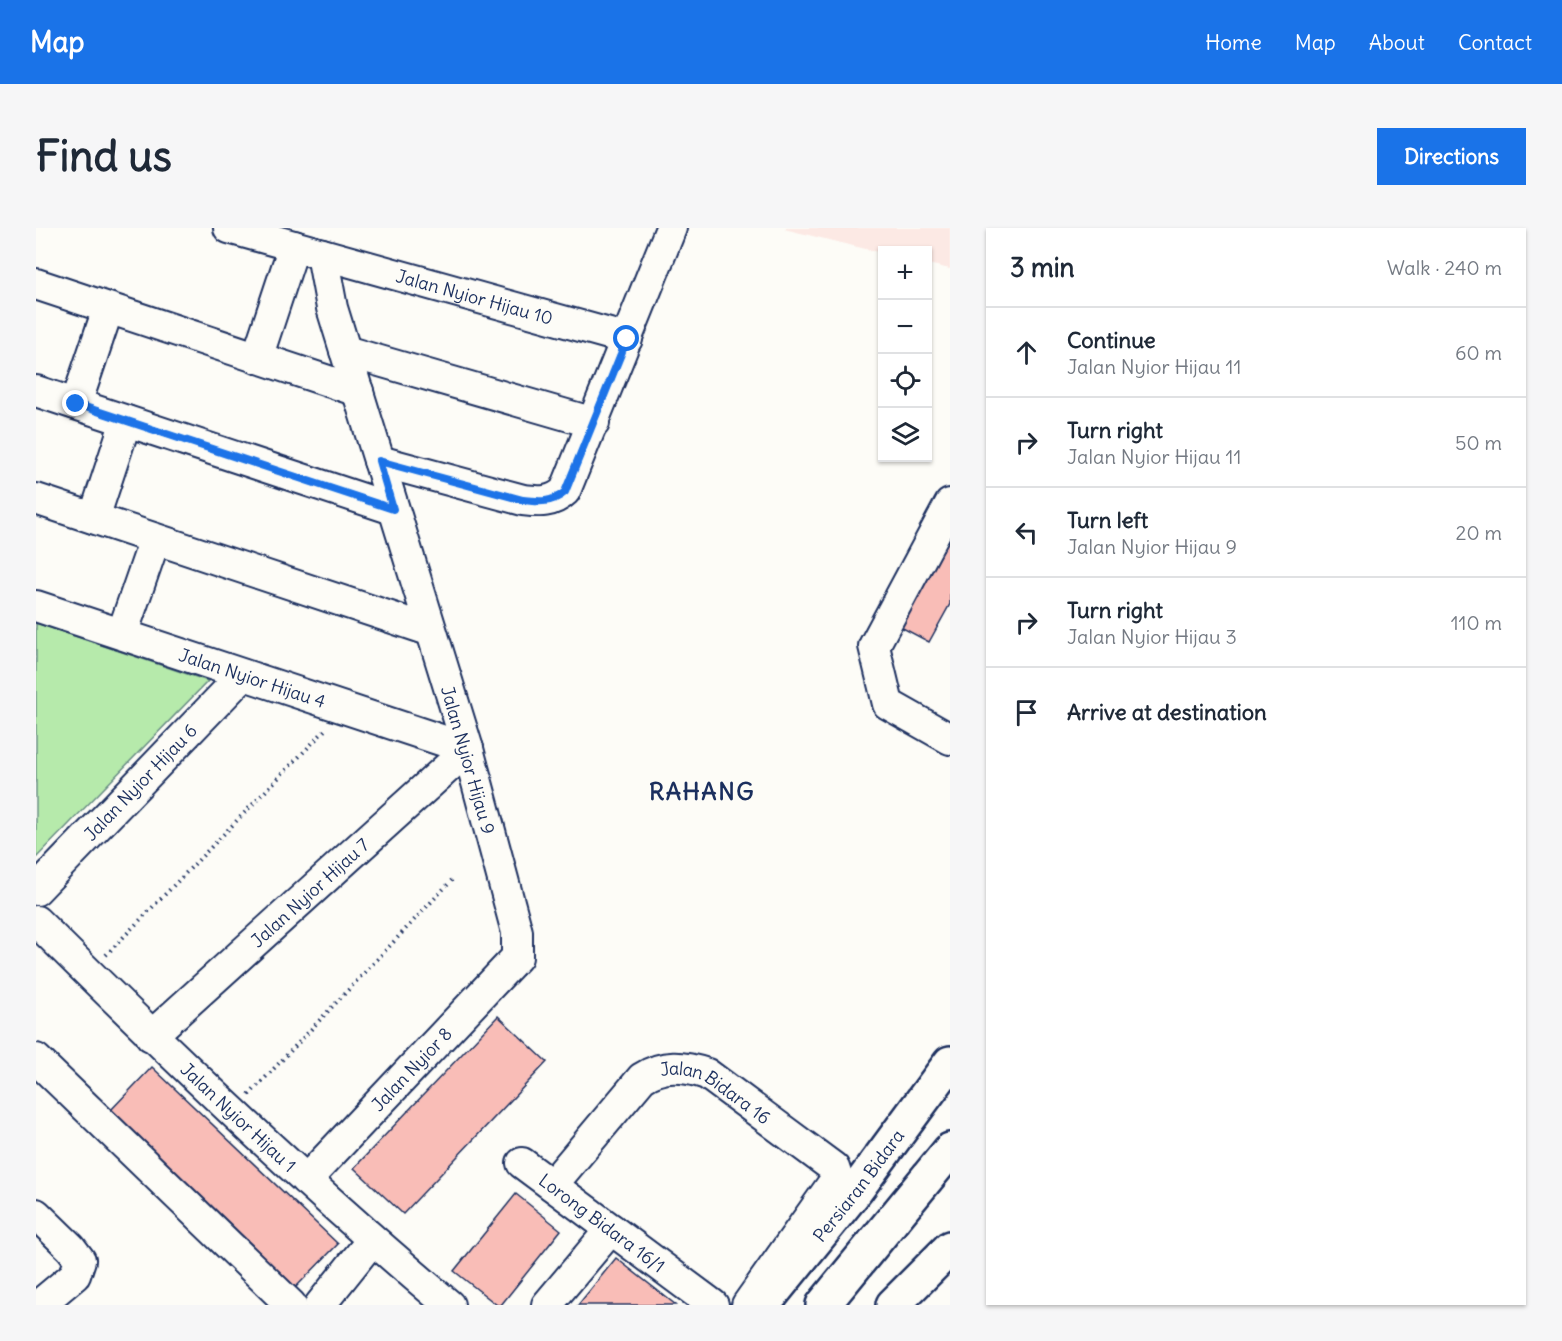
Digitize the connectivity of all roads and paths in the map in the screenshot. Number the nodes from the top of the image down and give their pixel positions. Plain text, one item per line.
1 (229, 228) edge
2 (671, 228) edge
3 (308, 250) junction
4 (36, 284) edge
5 (108, 309) junction
6 (627, 339) junction
7 (345, 351) junction
8 (256, 358) junction
9 (36, 391) edge
10 (358, 392) junction
11 (76, 404) junction
12 (126, 421) junction
13 (594, 423) junction
14 (379, 461) junction
15 (36, 499) edge
16 (950, 504) edge
17 (393, 509) junction
18 (93, 519) junction
19 (155, 539) junction
20 (36, 606) edge
21 (429, 630) junction
22 (122, 634) junction
23 (243, 675) junction
24 (346, 709) junction
25 (950, 739) edge
26 (468, 749) junction
27 (452, 880) dead end
28 (36, 890) edge
29 (36, 921) edge
30 (517, 957) joint
31 (88, 973) junction
32 (151, 1036) junction
33 (36, 1059) edge
34 (950, 1062) edge
35 (950, 1098) edge
36 (232, 1113) junction
37 (950, 1150) edge
38 (522, 1163) dead end
39 (306, 1180) junction
40 (552, 1185) junction
41 (36, 1214) edge
42 (611, 1229) junction
43 (372, 1240) junction
44 (950, 1248) edge
45 (39, 1305) edge
46 (291, 1305) edge
47 (320, 1305) edge
48 (449, 1305) edge
49 (547, 1305) edge
50 (713, 1305) edge
51 (747, 1305) edge
52 (763, 1305) edge
53 (780, 1305) edge
54 (823, 1305) edge
55 (893, 1305) edge

1 - 3 street, Jalan Nyior Hijau 10
2 - 6 street
3 - 6 street, Jalan Nyior Hijau 10
3 - 7 street, Jalan Nyior Hijau 9
3 - 8 street
4 - 5 street
5 - 8 street
5 - 11 street
6 - 13 street
7 - 10 street, Jalan Nyior Hijau 9
7 - 13 street
8 - 10 street
9 - 11 street
10 - 14 street, Jalan Nyior Hijau 9
11 - 12 street
12 - 17 street
12 - 18 street
13 - 14 street
14 - 17 street, Jalan Nyior Hijau 9
15 - 18 street
16 - 25 street
17 - 21 street, Jalan Nyior Hijau 9
18 - 19 street
19 - 21 street
19 - 22 street
20 - 22 street, Jalan Nyior Hijau 4
21 - 26 street, Jalan Nyior Hijau 9
22 - 23 street, Jalan Nyior Hijau 4
23 - 24 street, Jalan Nyior Hijau 4
23 - 28 street, Jalan Nyior Hijau 6
24 - 26 street, Jalan Nyior Hijau 4
24 - 31 path
26 - 30 street, Jalan Nyior Hijau 9
26 - 32 street, Jalan Nyior Hijau 7
27 - 36 path
29 - 31 street, Jalan Nyior Hijau 1
30 - 39 street, Jalan Nyior 8
31 - 32 street, Jalan Nyior Hijau 1
32 - 36 street, Jalan Nyior Hijau 1
33 - 46 street
34 - 52 main road, Persiaran Bidara
35 - 53 main road, Persiaran Bidara
36 - 39 street, Jalan Nyior Hijau 1
37 - 54 main road
38 - 40 street, Lorong Bidara 16/1
39 - 43 street, Jalan Nyior Hijau 1
40 - 42 street, Lorong Bidara 16/1
40 - 51 street, Jalan Bidara 16
41 - 45 street
42 - 49 street
42 - 50 street, Lorong Bidara 16/1
43 - 47 street
43 - 48 street, Jalan Nyior Hijau 1
44 - 55 main road

